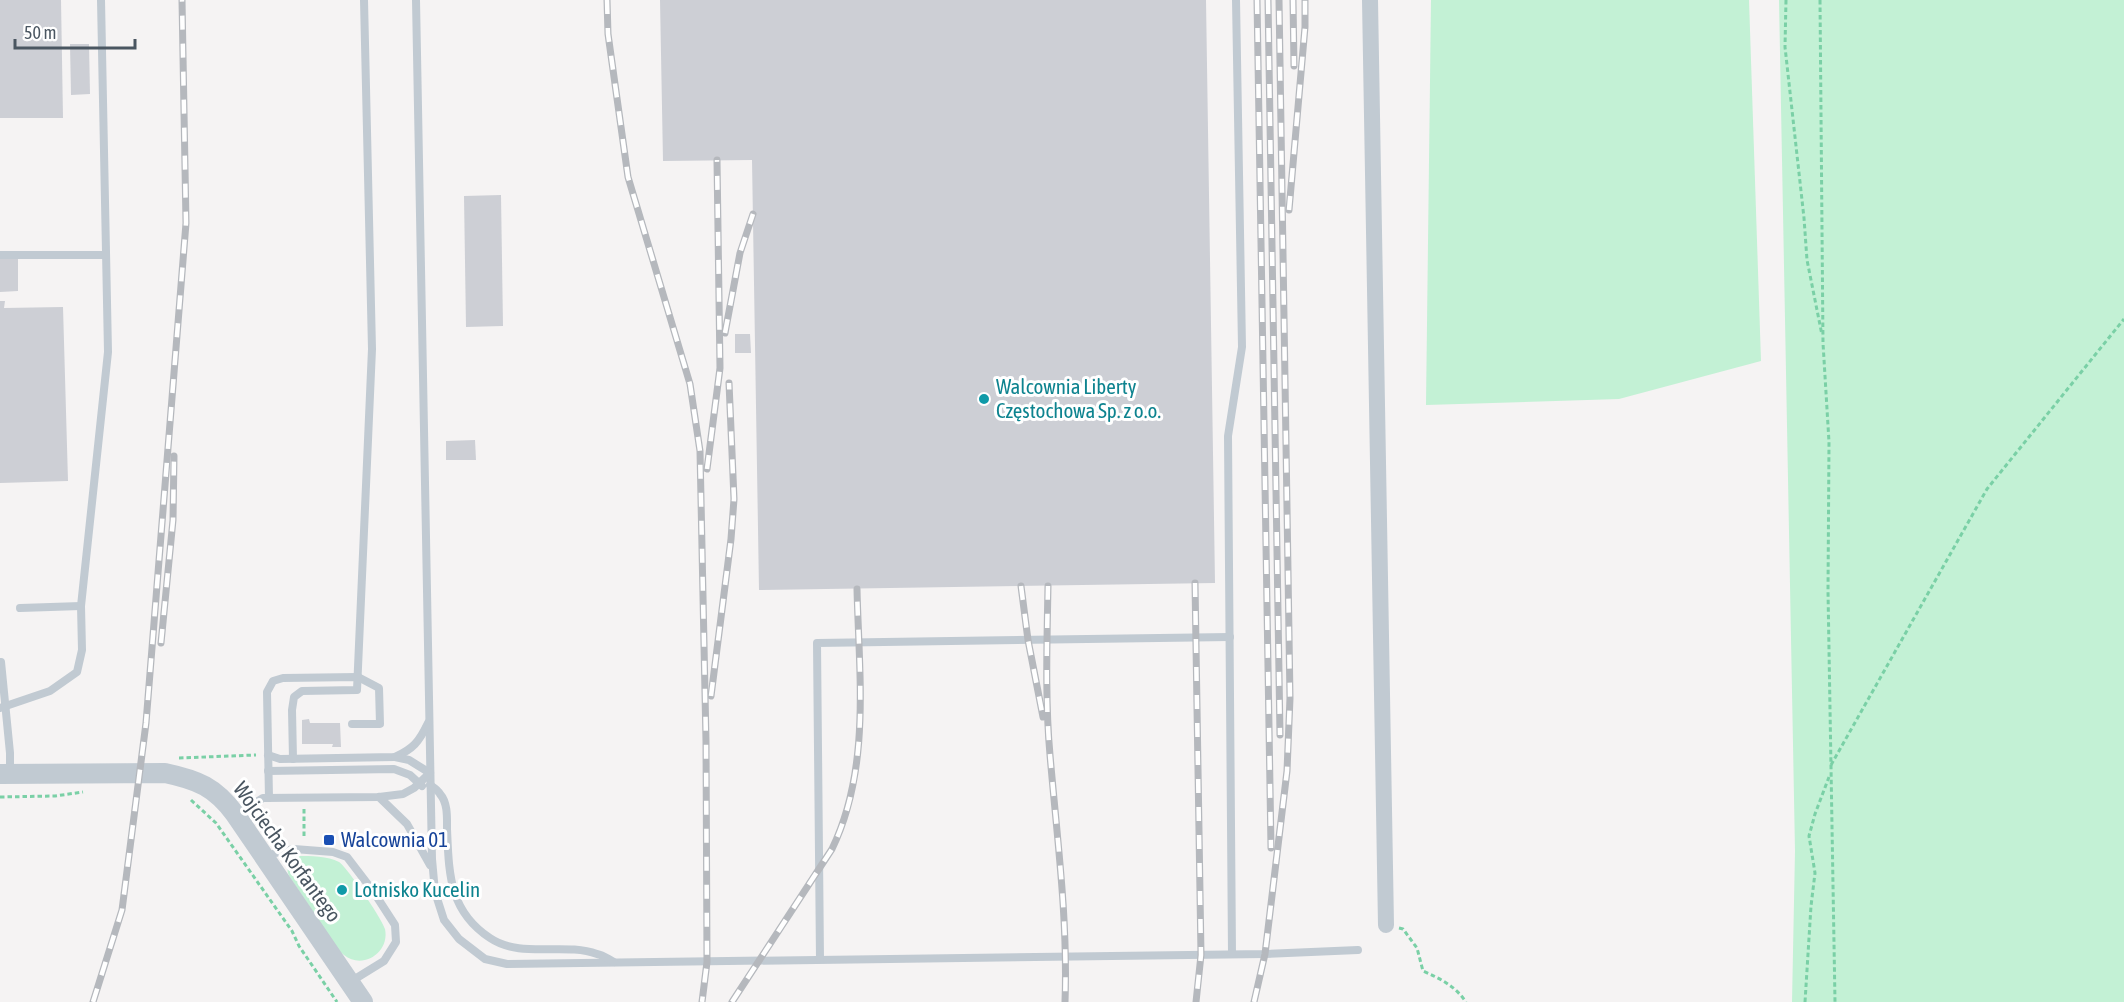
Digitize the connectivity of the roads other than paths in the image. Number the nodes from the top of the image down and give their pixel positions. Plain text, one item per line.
1 (101, 0) edge
2 (364, 0) edge
3 (416, 0) edge
4 (1236, 0) edge
5 (1370, 0) edge
6 (0, 255) edge
7 (106, 255) junction
8 (81, 606) junction
9 (20, 608) dead end
10 (1230, 637) junction
11 (1, 662) edge
12 (358, 676) junction
13 (2, 707) edge
14 (429, 721) junction
15 (352, 724) dead end
16 (429, 754) junction
17 (268, 755) junction
18 (395, 758) junction
19 (293, 759) junction
20 (416, 764) junction
21 (393, 770) junction
22 (268, 771) junction
23 (430, 772) junction
24 (5, 774) edge
25 (419, 783) junction
26 (430, 789) junction
27 (379, 797) junction
28 (269, 798) junction
29 (235, 814) junction
30 (267, 860) junction
31 (433, 873) junction
32 (1386, 926) road end
33 (1358, 951) dead end
34 (1232, 954) junction
35 (820, 959) junction
36 (615, 963) junction
37 (350, 982) junction
38 (363, 1002) edge

1 - 7 lane
2 - 12 lane
3 - 14 lane
4 - 10 lane
5 - 32 street
6 - 7 lane
7 - 8 lane
8 - 9 lane
8 - 13 lane
10 - 34 lane
10 - 35 lane
11 - 13 lane
12 - 15 lane
12 - 17 lane
12 - 19 lane
13 - 24 lane
14 - 16 lane
14 - 18 lane
16 - 20 lane
16 - 23 lane
17 - 19 lane
17 - 22 lane
18 - 19 lane
18 - 20 lane
20 - 21 lane
20 - 23 lane
21 - 22 lane
21 - 25 lane
22 - 28 lane
23 - 25 lane
23 - 26 lane
24 - 29 street, Wojciecha Korfantego
25 - 26 lane
25 - 27 lane
26 - 31 lane
26 - 36 lane
27 - 28 lane
27 - 31 lane
28 - 29 lane
29 - 30 street, Wojciecha Korfantego
30 - 37 street, Wojciecha Korfantego
30 - 37 lane
31 - 36 lane
33 - 34 lane
34 - 35 lane
35 - 36 lane
37 - 38 street, Wojciecha Korfantego

